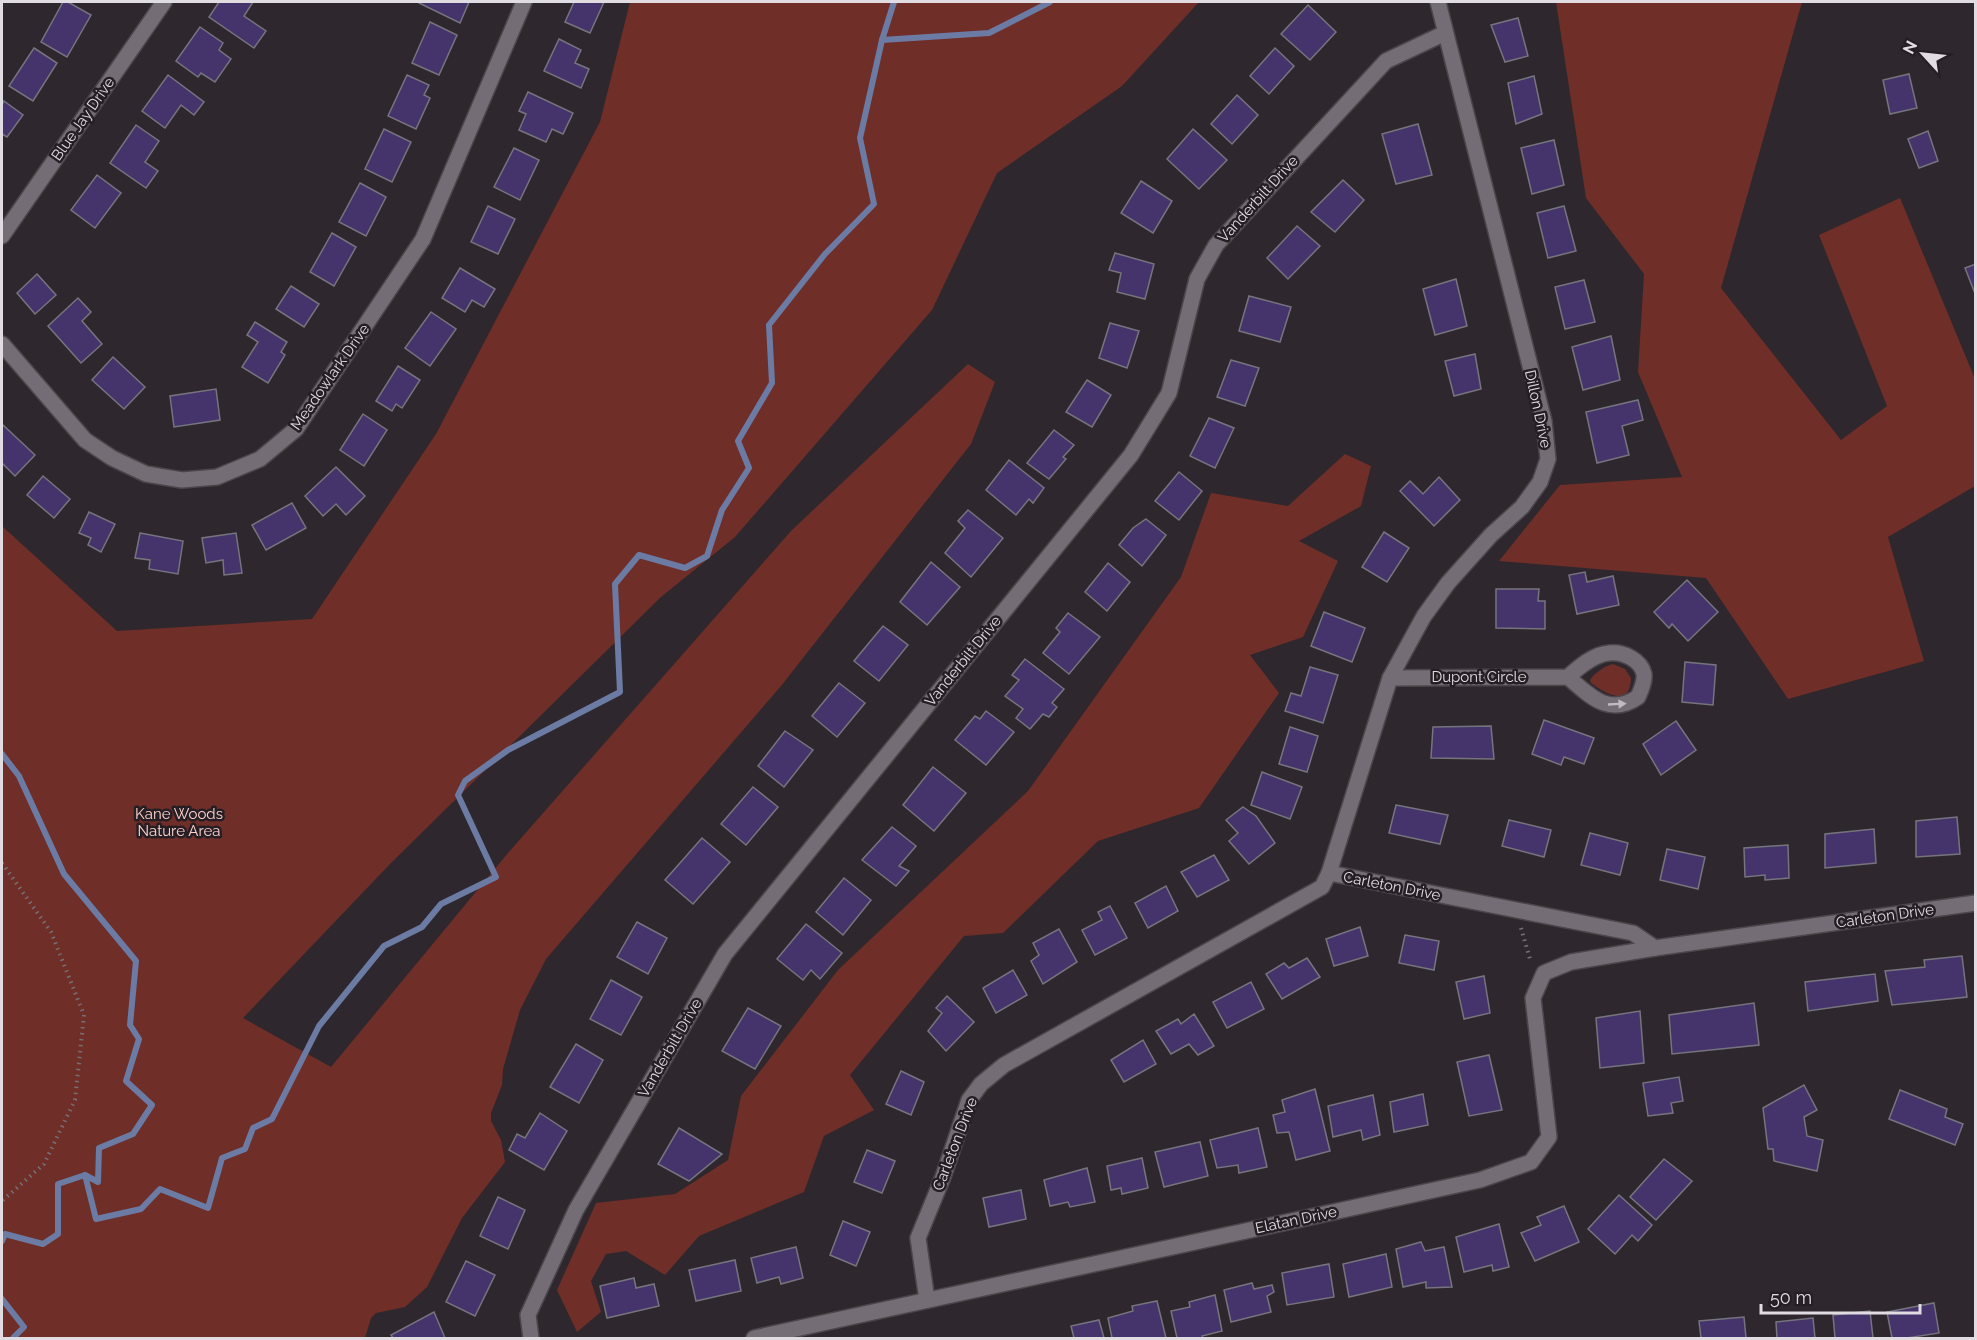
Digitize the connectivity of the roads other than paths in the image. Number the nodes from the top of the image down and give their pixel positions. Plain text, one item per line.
1 (164, 2) edge
2 (524, 2) edge
3 (1438, 2) edge
4 (1445, 33) junction
5 (2, 236) edge
6 (2, 344) edge
7 (1568, 677) junction
8 (1390, 678) junction
9 (1329, 873) junction
10 (1976, 903) edge
11 (1655, 948) junction
12 (927, 1300) junction
13 (531, 1338) edge
14 (754, 1338) edge

1 - 5 street, Blue Jay Drive
2 - 6 street, Meadowlark Drive
3 - 4 street, Dillon Drive
4 - 8 street, Dillon Drive
4 - 13 street, Vanderbilt Drive
7 -> 7 street
7 - 8 street, Dupont Circle
8 - 9 street, Dillon Drive
9 - 11 street, Carleton Drive
9 - 12 street, Carleton Drive
10 - 11 street, Carleton Drive
11 - 12 street, Elatan Drive
12 - 14 street, Elatan Drive

